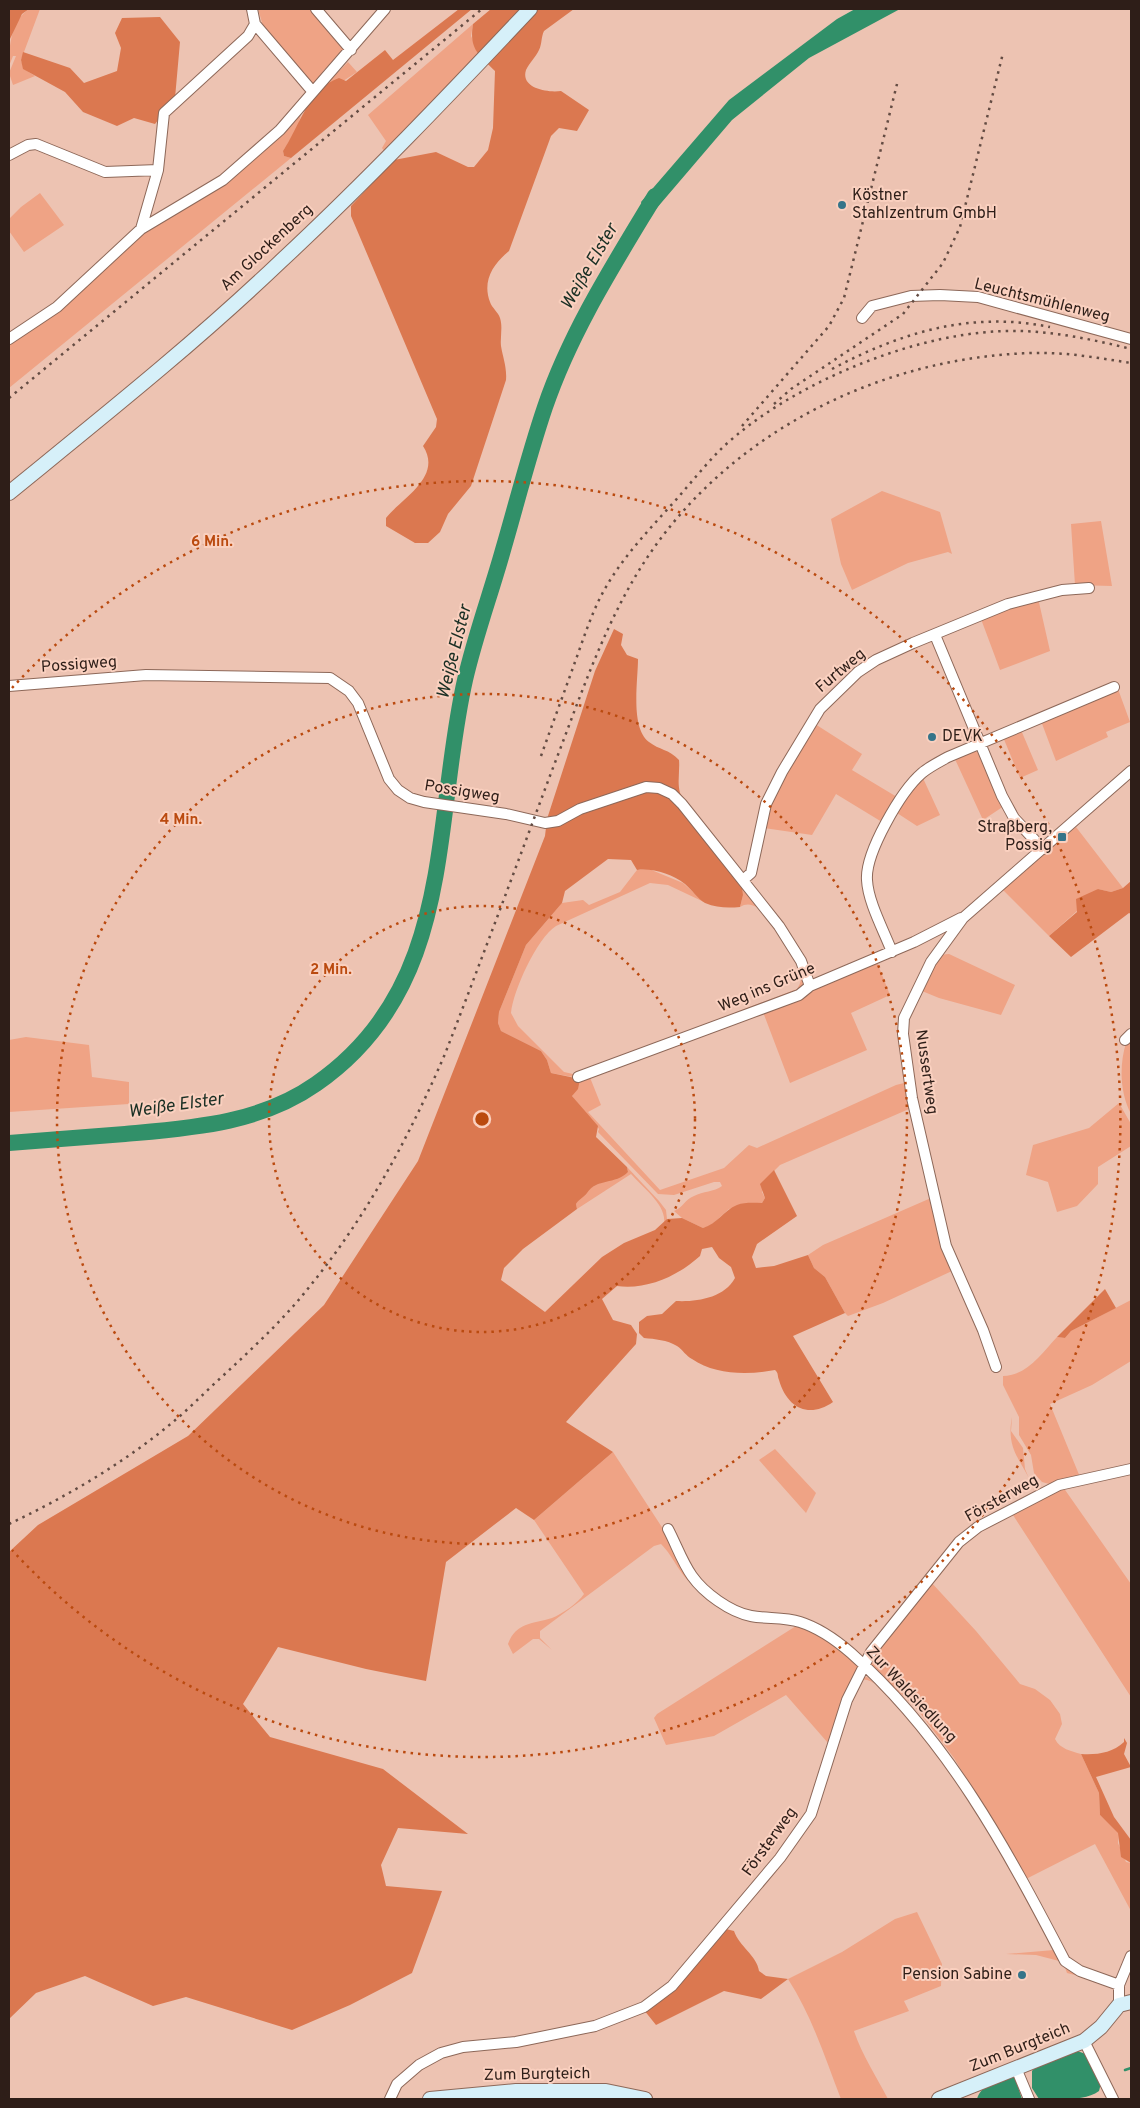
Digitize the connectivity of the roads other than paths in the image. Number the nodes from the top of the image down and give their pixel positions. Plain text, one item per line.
1 (252, 9) edge
2 (316, 9) edge
3 (385, 9) edge
4 (530, 9) edge
5 (255, 24) junction
6 (351, 50) junction
7 (312, 92) junction
8 (9, 155) edge
9 (158, 170) junction
10 (141, 229) junction
11 (862, 318) dead end
12 (9, 339) edge
13 (1131, 339) edge
14 (9, 493) edge
15 (1090, 588) dead end
16 (935, 635) junction
17 (9, 686) edge
18 (1114, 687) dead end
19 (979, 743) junction
20 (1131, 771) edge
21 (1043, 849) junction
22 (743, 880) junction
23 (962, 918) junction
24 (892, 952) junction
25 (810, 986) junction
26 (578, 1076) dead end
27 (996, 1367) dead end
28 (1131, 1469) edge
29 (668, 1529) dead end
30 (863, 1665) junction
31 (1131, 1956) edge
32 (1119, 1985) junction
33 (1125, 2004) edge
34 (1084, 2041) junction
35 (1016, 2068) junction
36 (390, 2099) edge
37 (430, 2099) edge
38 (645, 2099) edge
39 (942, 2099) edge
40 (1029, 2099) edge
41 (1113, 2099) edge

1 - 5 street
2 - 6 street
3 - 6 street
4 - 14 main road, Am Glockenberg
5 - 7 street
5 - 9 street
6 - 7 street
7 - 10 street
8 - 9 street
9 - 10 street
10 - 12 street
11 - 13 street, Leuchtsmühlenweg
15 - 16 street, Furtweg
16 - 19 street
16 - 22 street, Furtweg
17 - 22 street, Possigweg
18 - 19 street
19 - 21 street
19 - 24 street
20 - 21 street, Nussertweg
21 - 23 street, Nussertweg
22 - 25 street, Possigweg
23 - 24 street, Weg ins Grüne
23 - 27 street, Nussertweg
24 - 25 street, Weg ins Grüne
25 - 26 street, Weg ins Grüne
28 - 30 street, Försterweg
29 - 30 street, Zur Waldsiedlung
30 - 32 street, Zur Waldsiedlung
30 - 36 street, Försterweg
31 - 32 street
32 - 33 street
33 - 34 main road, Zum Burgteich
34 - 35 main road, Zum Burgteich
34 - 41 street
35 - 39 main road, Zum Burgteich
35 - 40 street
37 - 38 main road, Zum Burgteich

